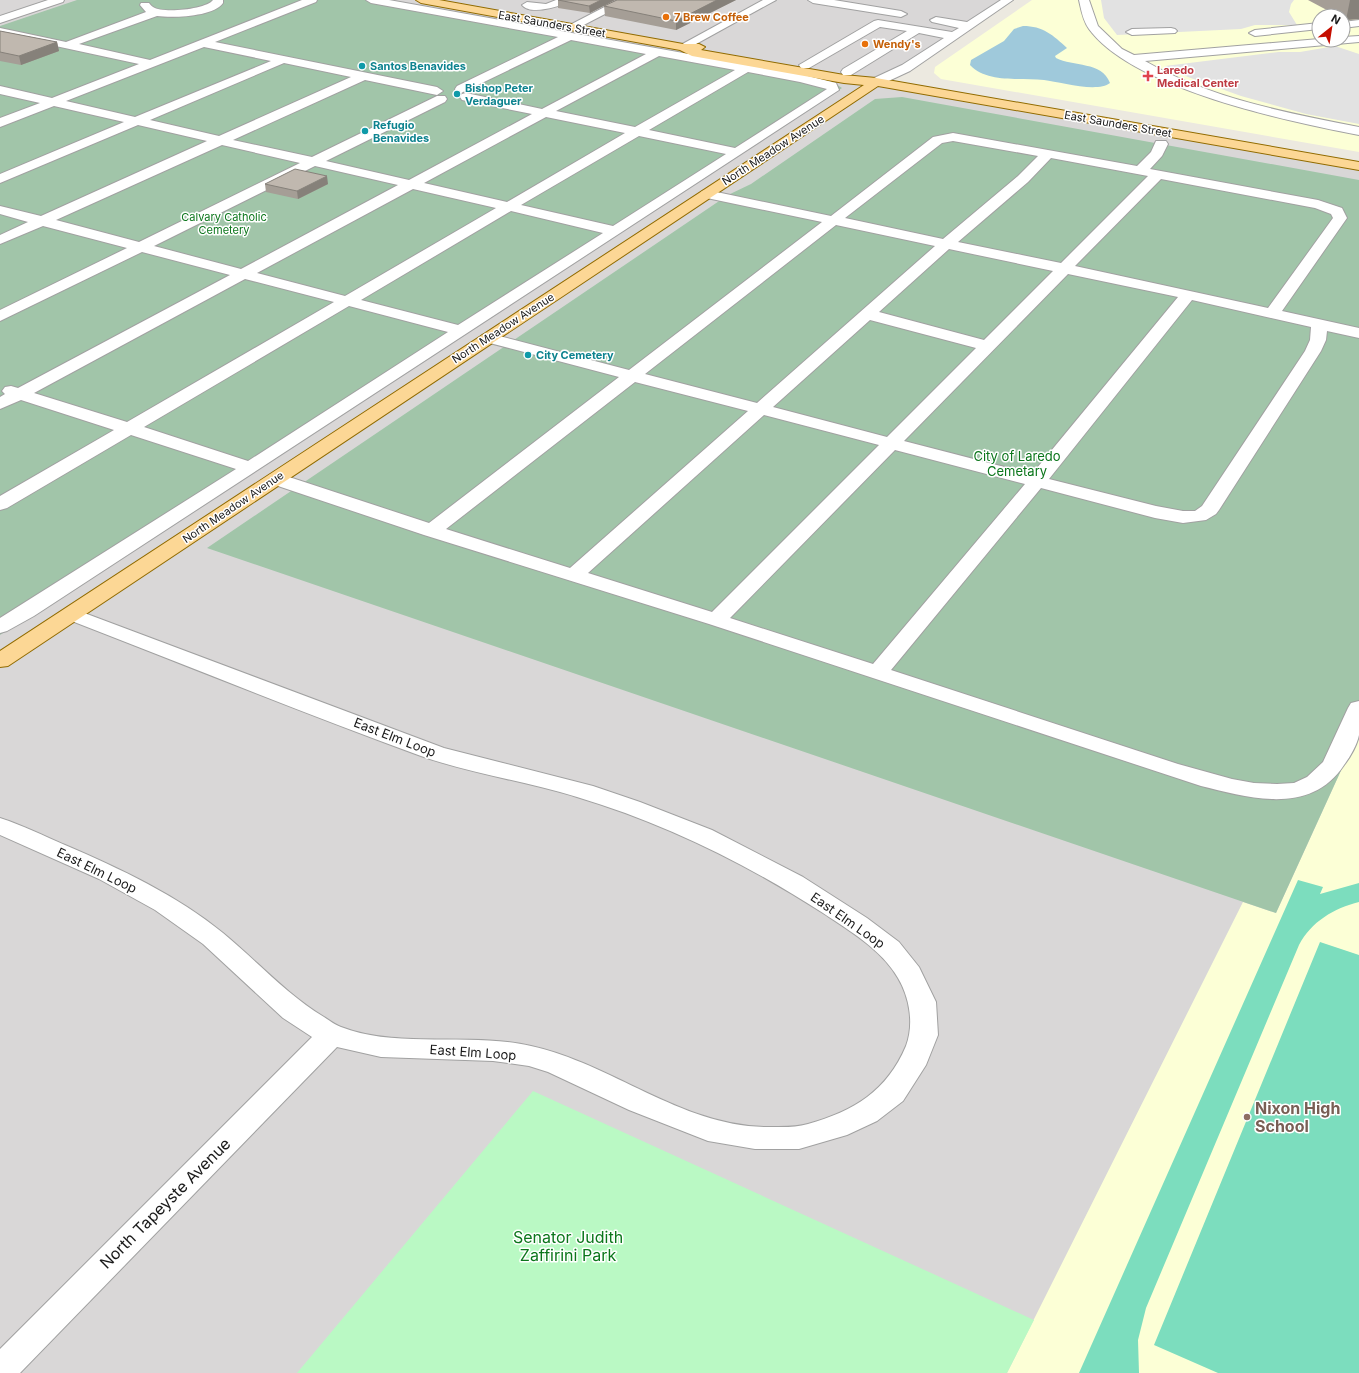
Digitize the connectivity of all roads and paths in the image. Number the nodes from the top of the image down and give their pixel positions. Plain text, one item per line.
1 (58, 0) edge
2 (150, 0) edge
3 (218, 0) edge
4 (308, 0) edge
5 (371, 0) edge
6 (421, 0) edge
7 (537, 0) edge
8 (566, 0) edge
9 (627, 0) edge
10 (771, 0) edge
11 (813, 0) edge
12 (1008, 0) edge
13 (1084, 0) edge
14 (22, 1) dead end
15 (446, 2) edge
16 (527, 5) junction
17 (42, 6) junction
18 (157, 12) junction
19 (504, 15) junction
20 (0, 20) edge
21 (969, 26) junction
22 (1311, 27) edge
23 (917, 30) junction
24 (0, 31) edge
25 (571, 32) junction
26 (1132, 32) dead end
27 (1242, 34) dead end
28 (954, 36) junction
29 (1359, 39) edge
30 (202, 43) junction
31 (1158, 43) dead end
32 (67, 45) junction
33 (1134, 45) dead end
34 (683, 47) junction
35 (1113, 47) junction
36 (658, 52) junction
37 (1131, 59) junction
38 (282, 60) junction
39 (809, 62) junction
40 (1220, 62) dead end
41 (150, 64) junction
42 (1199, 65) dead end
43 (746, 68) junction
44 (852, 69) junction
45 (363, 76) junction
46 (876, 82) junction
47 (0, 90) edge
48 (464, 93) junction
49 (439, 95) junction
50 (52, 102) junction
51 (545, 113) junction
52 (136, 121) junction
53 (0, 123) edge
54 (1359, 131) edge
55 (637, 132) junction
56 (220, 140) junction
57 (1161, 144) dead end
58 (737, 152) junction
59 (1048, 154) junction
60 (314, 162) junction
61 (1359, 166) edge
62 (1141, 170) junction
63 (1158, 174) junction
64 (0, 179) edge
65 (411, 184) junction
66 (707, 194) junction
67 (508, 206) junction
68 (0, 210) edge
69 (834, 220) junction
70 (42, 221) junction
71 (615, 231) junction
72 (0, 240) edge
73 (946, 244) junction
74 (140, 247) junction
75 (1064, 269) junction
76 (243, 274) junction
77 (1188, 295) junction
78 (347, 301) junction
79 (1272, 313) junction
80 (867, 314) junction
81 (0, 316) edge
82 (1319, 324) junction
83 (461, 331) junction
84 (1359, 333) edge
85 (488, 338) junction
86 (988, 346) junction
87 (632, 376) junction
88 (0, 388) edge
89 (19, 394) junction
90 (0, 404) edge
91 (760, 409) junction
92 (129, 428) junction
93 (891, 443) junction
94 (250, 467) junction
95 (276, 479) junction
96 (1035, 481) junction
97 (0, 504) edge
98 (431, 531) junction
99 (574, 575) junction
100 (71, 614) junction
101 (716, 620) junction
102 (0, 627) edge
103 (0, 632) edge
104 (27, 643) junction
105 (0, 661) edge
106 (876, 673) junction
107 (1359, 708) edge
108 (0, 826) edge
109 (331, 1035) junction
110 (0, 1371) edge

1 - 17 street
2 - 18 street
3 - 18 street
4 - 30 street
5 - 25 street
6 - 15 main road, East Saunders Street
7 - 16 street
8 - 16 street
9 - 25 street
10 - 34 street
11 - 21 street
12 - 21 street, North Meadow Avenue
13 - 35 street
14 - 17 street
15 - 19 main road, East Saunders Street
16 - 19 street
17 - 20 street
18 - 32 street
19 - 25 main road, East Saunders Street
21 - 28 street, North Meadow Avenue
22 - 27 street
23 - 28 street
23 - 39 street
23 - 44 street
24 - 32 street
25 - 34 main road, East Saunders Street
25 - 36 street
25 - 48 street
26 - 31 street
28 - 46 street, North Meadow Avenue
29 - 37 street
30 - 38 street
30 - 41 street
32 - 41 street
33 - 35 street
34 - 39 main road, East Saunders Street
34 - 46 main road, East Saunders Street
35 - 37 street
36 - 43 street
36 - 51 street
37 - 54 street
38 - 45 street
38 - 52 street
39 - 44 street
40 - 42 street
41 - 50 street
43 - 55 street
43 - 58 street
44 - 46 main road, East Saunders Street
45 - 49 street
45 - 56 street
46 - 61 main road, East Saunders Street
46 - 66 main road, North Meadow Avenue
47 - 50 street
48 - 49 street
48 - 51 street
49 - 60 street
50 - 52 street
50 - 53 street
51 - 55 street
51 - 65 street
52 - 56 street
52 - 64 street
55 - 58 street
55 - 67 street
56 - 60 street
56 - 70 street
57 - 62 street
58 - 71 street
59 - 62 street
59 - 69 street
59 - 73 street
60 - 65 street
60 - 74 street
62 - 63 street
63 - 75 street
63 - 79 street
65 - 67 street
65 - 76 street
66 - 69 street
66 - 85 main road, North Meadow Avenue
67 - 71 street
67 - 78 street
68 - 70 street
69 - 73 street
69 - 87 street
70 - 72 street
70 - 74 street
71 - 83 street
73 - 75 street
73 - 80 street
74 - 76 street
74 - 81 street
75 - 77 street
75 - 86 street
76 - 78 street
76 - 89 street
77 - 79 street
77 - 96 street
78 - 83 street
78 - 92 street
79 - 82 street
80 - 86 street
80 - 91 street
82 - 84 street
82 - 96 street
83 - 94 street
85 - 87 street
85 - 95 main road, North Meadow Avenue
86 - 93 street
87 - 91 street
87 - 98 street
88 - 89 street
89 - 90 street
89 - 92 street
91 - 93 street
91 - 99 street
92 - 94 street
92 - 97 street
93 - 96 street
93 - 101 street
94 - 102 street
95 - 98 street
95 - 100 main road, North Meadow Avenue
96 - 106 street
98 - 99 street
99 - 101 street
100 - 104 main road, North Meadow Avenue
100 - 109 street, East Elm Loop
101 - 106 street
103 - 104 street
104 - 105 main road, North Meadow Avenue
106 - 107 street
108 - 109 street, East Elm Loop
109 - 110 street, North Tapeyste Avenue

